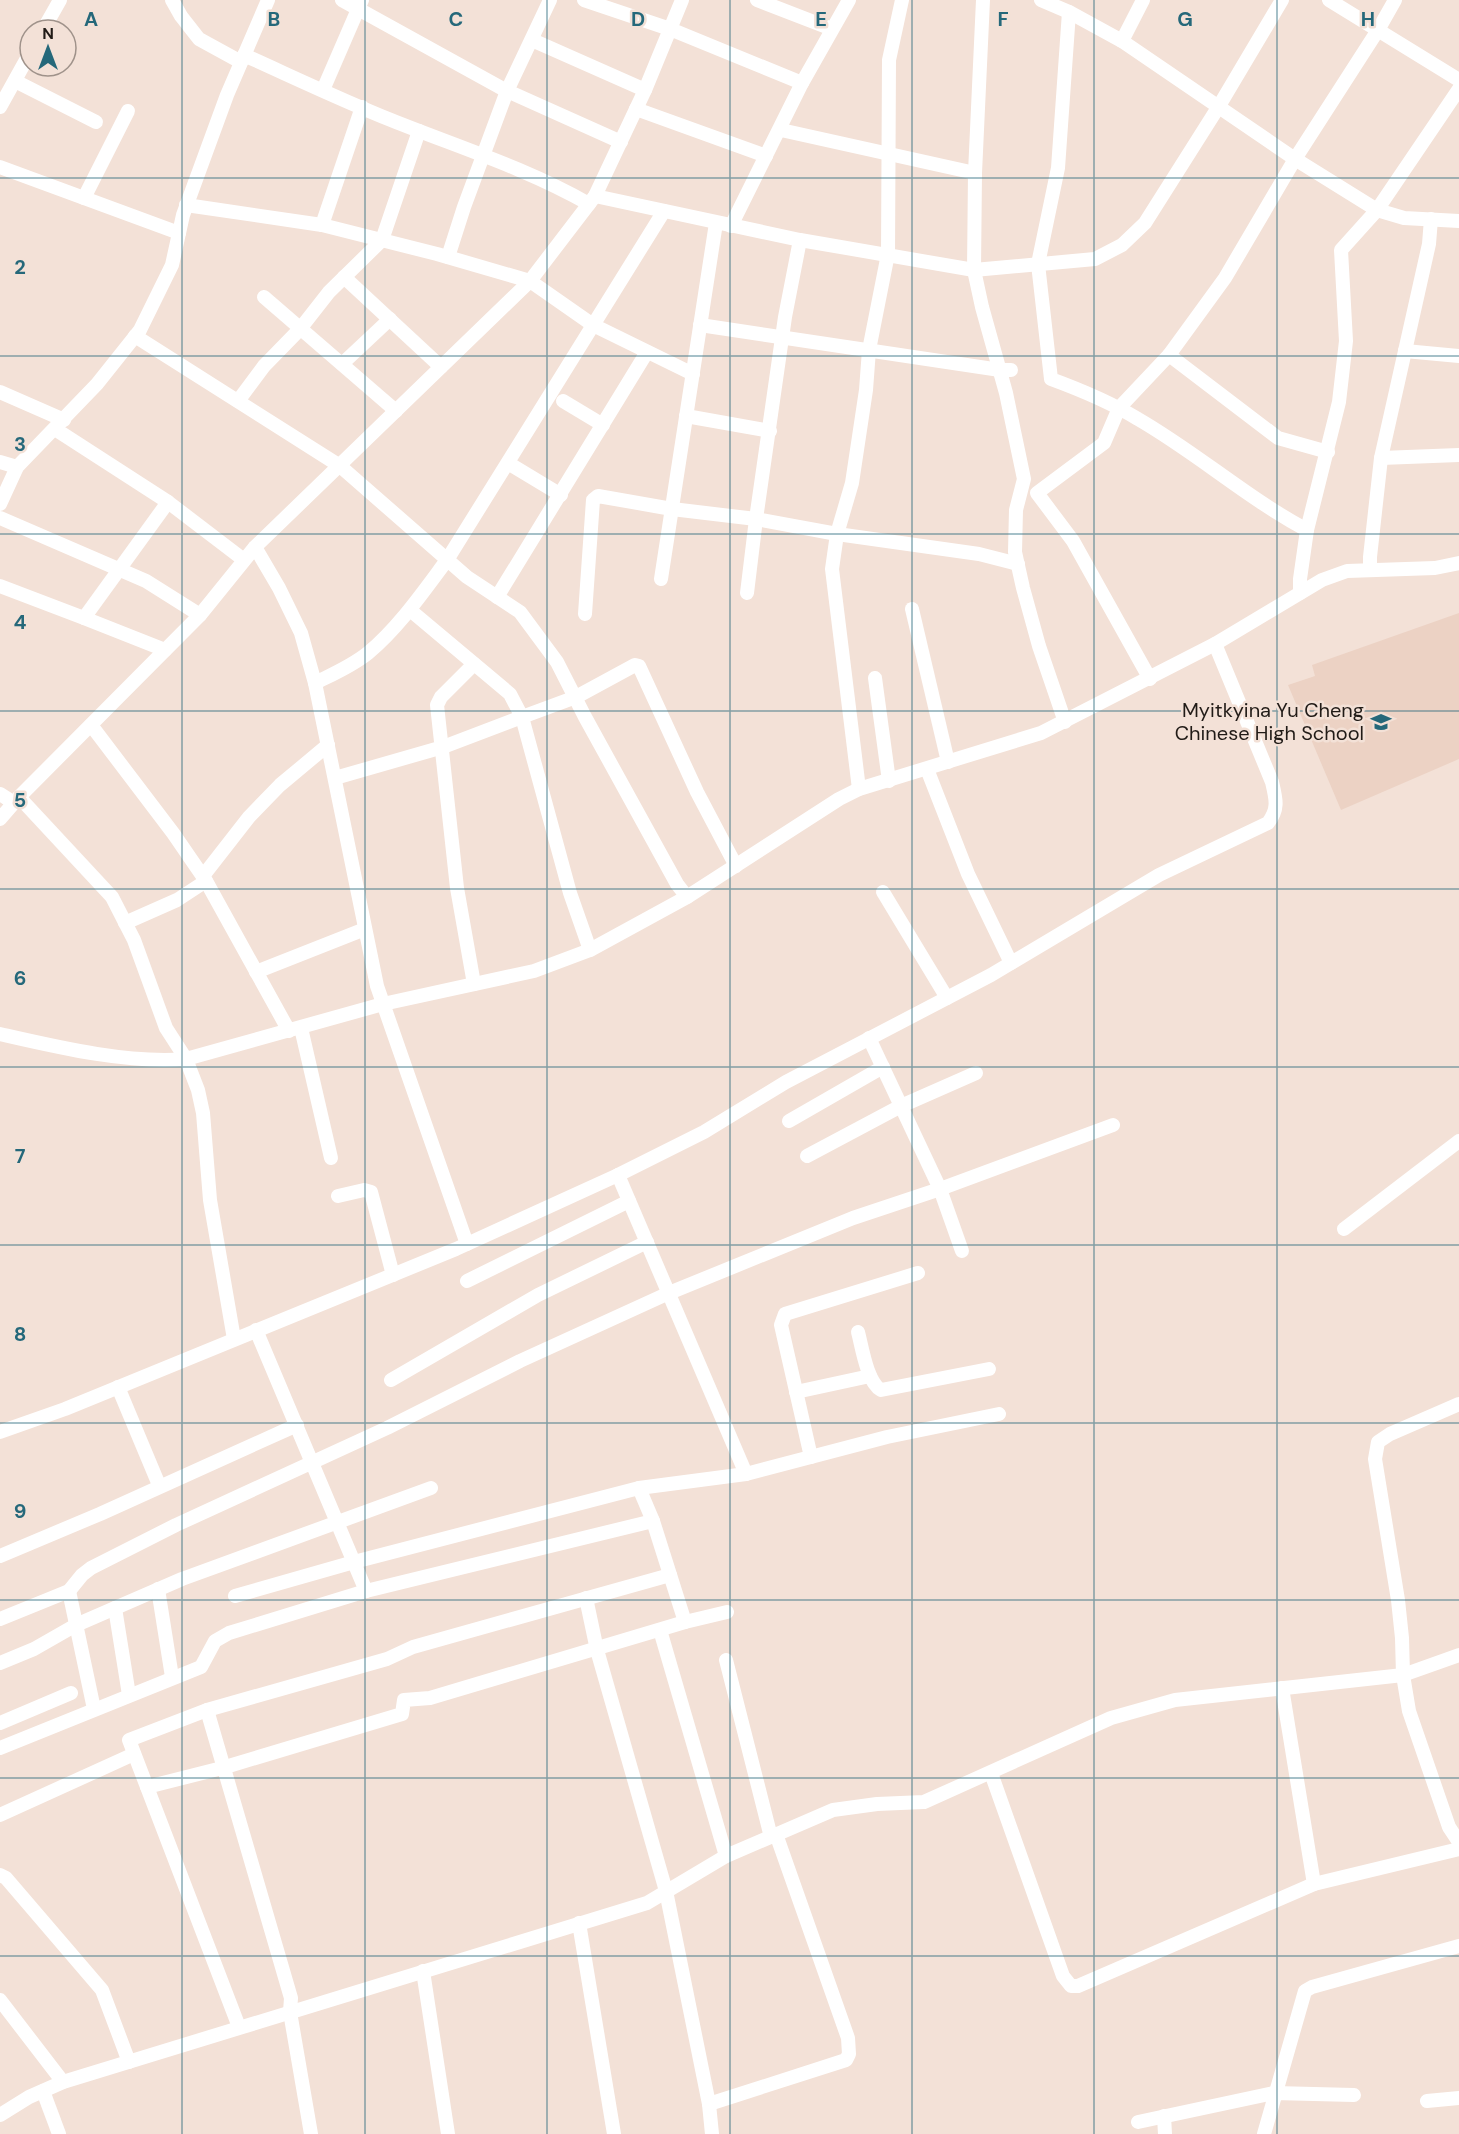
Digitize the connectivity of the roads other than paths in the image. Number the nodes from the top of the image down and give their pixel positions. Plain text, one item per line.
1 (60, 0) edge
2 (172, 0) edge
3 (268, 0) edge
4 (342, 0) edge
5 (550, 0) edge
6 (584, 0) edge
7 (682, 0) edge
8 (757, 0) edge
9 (849, 0) edge
10 (902, 0) edge
11 (983, 0) edge
12 (1041, 0) edge
13 (1143, 0) edge
14 (1282, 0) edge
15 (1329, 0) edge
16 (1395, 0) edge
17 (360, 5) edge
18 (1069, 12) junction
19 (50, 18) edge
20 (670, 29) junction
21 (832, 29) junction
22 (1378, 30) junction
23 (532, 40) junction
24 (1122, 41) junction
25 (243, 58) junction
26 (18, 75) edge
27 (1459, 80) edge
28 (15, 81) junction
29 (802, 83) junction
30 (1459, 89) edge
31 (323, 90) junction
32 (645, 90) junction
33 (507, 91) junction
34 (1219, 106) junction
35 (0, 107) edge
36 (362, 107) junction
37 (636, 109) junction
38 (128, 111) dead end
39 (96, 122) dead end
40 (419, 130) junction
41 (781, 130) junction
42 (621, 141) junction
43 (484, 154) junction
44 (889, 155) junction
45 (766, 156) junction
46 (1295, 159) junction
47 (0, 167) edge
48 (975, 173) junction
49 (84, 198) junction
50 (592, 200) junction
51 (186, 205) junction
52 (1377, 210) junction
53 (664, 212) junction
54 (1431, 219) junction
55 (1459, 221) edge
56 (716, 223) junction
57 (322, 225) junction
58 (731, 226) junction
59 (179, 233) junction
60 (382, 240) junction
61 (800, 240) junction
62 (888, 254) junction
63 (448, 257) junction
64 (1038, 264) junction
65 (974, 270) junction
66 (344, 277) junction
67 (530, 281) junction
68 (264, 297) dead end
69 (390, 319) junction
70 (593, 325) junction
71 (700, 325) junction
72 (300, 329) junction
73 (135, 336) junction
74 (783, 336) junction
75 (869, 350) junction
76 (1405, 351) junction
77 (647, 352) junction
78 (1169, 355) junction
79 (1459, 356) edge
80 (342, 364) junction
81 (441, 367) junction
82 (1005, 370) junction
83 (693, 374) junction
84 (0, 392) edge
85 (238, 401) junction
86 (562, 401) dead end
87 (1119, 408) junction
88 (396, 411) junction
89 (686, 416) junction
90 (59, 424) junction
91 (603, 425) junction
92 (770, 431) junction
93 (1328, 452) junction
94 (1459, 455) edge
95 (1381, 458) junction
96 (0, 462) edge
97 (508, 463) junction
98 (340, 466) junction
99 (17, 467) junction
100 (561, 495) junction
101 (168, 502) junction
102 (0, 504) edge
103 (672, 509) junction
104 (0, 518) edge
105 (756, 519) junction
106 (1307, 530) junction
107 (837, 534) junction
108 (255, 547) junction
109 (244, 560) junction
110 (447, 560) junction
111 (1459, 563) edge
112 (1018, 564) junction
113 (118, 569) junction
114 (1370, 570) junction
115 (661, 579) dead end
116 (0, 586) edge
117 (747, 593) dead end
118 (1300, 593) junction
119 (497, 597) junction
120 (410, 609) junction
121 (912, 609) dead end
122 (585, 614) dead end
123 (200, 615) junction
124 (84, 618) junction
125 (1215, 644) junction
126 (165, 650) junction
127 (474, 664) junction
128 (875, 678) dead end
129 (1150, 678) junction
130 (315, 683) junction
131 (576, 697) junction
132 (522, 717) junction
133 (1065, 722) junction
134 (91, 725) junction
135 (328, 745) junction
136 (443, 747) junction
137 (948, 762) junction
138 (927, 769) junction
139 (335, 778) junction
140 (889, 781) junction
141 (859, 789) junction
142 (0, 794) edge
143 (17, 800) junction
144 (0, 819) edge
145 (736, 866) junction
146 (204, 879) junction
147 (883, 891) dead end
148 (687, 897) junction
149 (125, 923) junction
150 (365, 930) junction
151 (590, 950) junction
152 (1011, 963) junction
153 (256, 972) junction
154 (474, 984) junction
155 (947, 998) junction
156 (383, 1004) junction
157 (295, 1029) junction
158 (0, 1034) edge
159 (869, 1038) junction
160 (186, 1059) junction
161 (883, 1066) junction
162 (976, 1073) dead end
163 (901, 1106) junction
164 (789, 1121) dead end
165 (1113, 1125) dead end
166 (1459, 1141) edge
167 (807, 1156) dead end
168 (331, 1158) dead end
169 (618, 1175) junction
170 (940, 1189) junction
171 (338, 1196) dead end
172 (629, 1201) junction
173 (1344, 1229) dead end
174 (647, 1242) junction
175 (467, 1244) junction
176 (962, 1251) dead end
177 (918, 1273) dead end
178 (393, 1275) junction
179 (467, 1281) dead end
180 (669, 1293) junction
181 (256, 1330) junction
182 (858, 1332) dead end
183 (234, 1339) junction
184 (989, 1369) dead end
185 (870, 1376) junction
186 (391, 1380) dead end
187 (118, 1387) junction
188 (796, 1392) junction
189 (1459, 1404) edge
190 (999, 1414) dead end
191 (297, 1425) junction
192 (0, 1432) edge
193 (811, 1457) junction
194 (313, 1463) junction
195 (746, 1474) junction
196 (159, 1485) junction
197 (431, 1488) dead end
198 (639, 1488) junction
199 (653, 1521) junction
200 (337, 1522) junction
201 (0, 1556) edge
202 (354, 1562) junction
203 (670, 1575) junction
204 (158, 1590) junction
205 (69, 1591) junction
206 (366, 1591) junction
207 (235, 1596) dead end
208 (586, 1598) junction
209 (115, 1608) junction
210 (727, 1612) dead end
211 (0, 1620) edge
212 (685, 1622) junction
213 (76, 1625) junction
214 (660, 1630) junction
215 (597, 1650) junction
216 (1459, 1655) edge
217 (726, 1660) dead end
218 (0, 1663) edge
219 (1403, 1675) junction
220 (172, 1677) junction
221 (1282, 1688) junction
222 (71, 1693) dead end
223 (129, 1695) junction
224 (94, 1709) junction
225 (207, 1710) junction
226 (0, 1723) edge
227 (0, 1748) edge
228 (134, 1754) junction
229 (222, 1768) junction
230 (991, 1773) junction
231 (147, 1787) junction
232 (0, 1815) edge
233 (774, 1836) junction
234 (1459, 1842) edge
235 (1459, 1849) edge
236 (726, 1856) junction
237 (0, 1875) edge
238 (1314, 1884) junction
239 (666, 1891) junction
240 (579, 1923) junction
241 (1459, 1946) edge
242 (423, 1971) junction
243 (0, 2000) edge
244 (290, 2012) junction
245 (239, 2027) junction
246 (129, 2062) junction
247 (63, 2082) junction
248 (43, 2091) junction
249 (1274, 2093) junction
250 (1354, 2095) dead end
251 (1459, 2098) edge
252 (1427, 2102) dead end
253 (709, 2104) junction
254 (0, 2115) edge
255 (1164, 2116) junction
256 (1138, 2122) dead end
257 (59, 2134) edge
258 (311, 2134) edge
259 (448, 2134) edge
260 (614, 2134) edge
261 (712, 2134) edge
262 (1165, 2134) edge
263 (1264, 2134) edge

1 - 19 street
2 - 25 street
3 - 25 street
4 - 17 street
5 - 23 street
6 - 20 street
7 - 20 street
8 - 21 street
9 - 21 street
10 - 44 street
11 - 48 street
12 - 18 street
13 - 24 street
14 - 34 street
15 - 22 street
16 - 22 street
17 - 31 street
17 - 33 street
18 - 24 street
18 - 64 street
20 - 29 street
20 - 32 street
21 - 29 street
22 - 27 street
22 - 46 street
23 - 32 street
23 - 33 street
24 - 34 street
25 - 31 street
25 - 51 street
26 - 28 street
28 - 35 street
28 - 39 street
29 - 41 street
30 - 52 street
31 - 36 street
32 - 37 street
33 - 42 street
33 - 43 street
34 - 46 street
34 - 64 street
36 - 40 street
36 - 57 street
37 - 42 street
37 - 45 street
38 - 49 street
40 - 43 street
40 - 60 street
41 - 44 street
41 - 45 street
42 - 50 street
43 - 50 street
43 - 63 street
44 - 48 street
44 - 62 street
45 - 58 street
46 - 52 street
46 - 78 street
47 - 49 street
48 - 65 street
49 - 59 street
50 - 53 street
50 - 67 street
51 - 57 street
51 - 59 street
52 - 54 street
52 - 93 street
53 - 56 street
53 - 70 street
54 - 55 street
54 - 76 street
56 - 58 street
56 - 71 street
57 - 60 street
58 - 61 street
59 - 73 street
60 - 63 street
60 - 66 street
61 - 62 street
61 - 74 street
62 - 65 street
62 - 75 street
63 - 67 street
64 - 65 street
64 - 87 street
65 - 82 street
66 - 69 street
66 - 72 street
67 - 70 street
67 - 81 street
68 - 72 street
69 - 80 street
69 - 81 street
70 - 77 street
70 - 97 street
71 - 74 street
71 - 83 street
72 - 80 street
72 - 85 street
73 - 85 street
73 - 90 street
74 - 75 street
74 - 92 street
75 - 82 street
75 - 107 street
76 - 79 street
76 - 95 street
77 - 83 street
77 - 91 street
78 - 87 street
78 - 93 street
80 - 88 street
81 - 88 street
82 - 112 street
83 - 89 street
84 - 90 street
85 - 98 street
86 - 91 street
87 - 106 street
87 - 129 street
88 - 98 street
89 - 92 street
89 - 103 street
90 - 99 street
90 - 101 street
91 - 100 street
92 - 105 street
93 - 106 street
94 - 95 street
95 - 114 street
96 - 99 street
97 - 100 street
97 - 110 street
98 - 108 street
98 - 110 street
99 - 102 street
100 - 119 street
101 - 109 street
101 - 113 street
103 - 105 street
103 - 115 street
103 - 122 street
104 - 113 street
105 - 107 street
105 - 117 street
106 - 118 street
107 - 112 street
107 - 141 street
108 - 109 street
108 - 130 street
109 - 123 street
110 - 119 street
110 - 120 street
111 - 114 street
112 - 133 street
113 - 123 street
113 - 124 street
114 - 118 street
116 - 124 street
118 - 125 street
119 - 131 street
120 - 127 street
120 - 130 street
121 - 137 street
123 - 126 street
124 - 126 street
125 - 129 street
125 - 152 street
126 - 134 street
127 - 132 street
127 - 136 street
128 - 140 street
129 - 133 street
130 - 135 street
131 - 132 street
131 - 145 street
131 - 148 street
132 - 136 street
132 - 151 street
133 - 137 street
134 - 143 street
134 - 146 street
135 - 139 street
135 - 146 street
136 - 139 street
136 - 154 street
137 - 138 street
138 - 140 street
138 - 152 street
139 - 150 street
140 - 141 street
141 - 145 street
142 - 143 street
143 - 144 street
143 - 149 street
145 - 148 street
146 - 149 street
146 - 153 street
147 - 155 street
148 - 151 street
149 - 160 street
150 - 153 street
150 - 156 street
151 - 154 street
152 - 155 street
153 - 157 street
154 - 156 street
155 - 159 street
156 - 157 street
156 - 175 street
157 - 160 street
157 - 168 street
158 - 160 street
159 - 161 street
159 - 169 street
160 - 183 street
161 - 163 street
161 - 164 street
162 - 163 street
163 - 167 street
163 - 170 street
165 - 170 street
166 - 173 street
169 - 172 street
169 - 175 street
170 - 176 street
170 - 180 street
171 - 178 street
172 - 174 street
172 - 179 street
174 - 180 street
174 - 186 street
175 - 178 street
177 - 188 street
178 - 181 street
180 - 194 street
180 - 195 street
181 - 183 street
181 - 191 street
182 - 185 street
183 - 187 street
184 - 185 street
185 - 188 street
187 - 192 street
187 - 196 street
188 - 193 street
189 - 219 street
190 - 193 street
191 - 194 street
191 - 196 street
193 - 195 street
194 - 200 street
194 - 205 street
195 - 198 street
196 - 201 street
197 - 200 street
198 - 199 street
198 - 202 street
199 - 203 street
199 - 206 street
200 - 202 street
200 - 204 street
202 - 206 street
202 - 207 street
203 - 208 street
203 - 212 street
204 - 209 street
204 - 220 street
205 - 211 street
205 - 213 street
206 - 220 street
208 - 215 street
208 - 225 street
209 - 213 street
209 - 223 street
210 - 212 street
212 - 214 street
213 - 218 street
213 - 224 street
214 - 215 street
214 - 236 street
215 - 229 street
215 - 239 street
216 - 219 street
217 - 233 street
219 - 221 street
219 - 234 street
220 - 223 street
221 - 230 street
221 - 238 street
222 - 226 street
223 - 224 street
224 - 227 street
225 - 228 street
225 - 229 street
228 - 231 street
228 - 232 street
229 - 231 street
229 - 244 street
230 - 233 street
230 - 238 street
231 - 245 street
233 - 236 street
233 - 253 street
235 - 238 street
236 - 239 street
237 - 246 street
239 - 240 street
239 - 253 street
240 - 242 street
240 - 260 street
241 - 249 street
242 - 244 street
242 - 259 street
243 - 247 street
244 - 245 street
244 - 258 street
245 - 246 street
246 - 247 street
247 - 248 street
248 - 254 street
248 - 257 street
249 - 250 street
249 - 255 street
249 - 263 street
251 - 252 street
253 - 261 street
255 - 256 street
255 - 262 street

